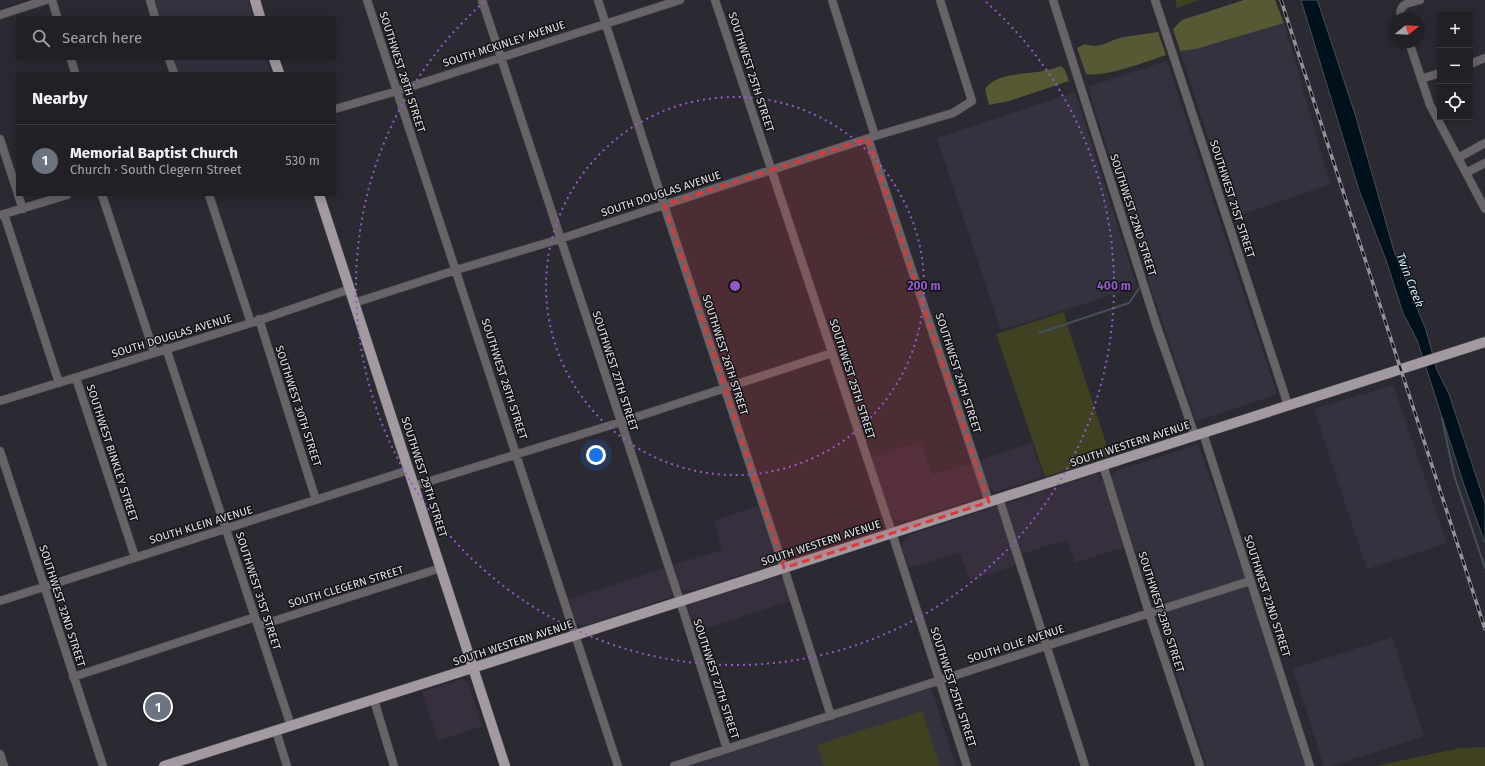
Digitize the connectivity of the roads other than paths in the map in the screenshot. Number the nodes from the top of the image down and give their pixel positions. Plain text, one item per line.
1 (46, 0) edge
2 (52, 0) edge
3 (150, 0) edge
4 (255, 0) edge
5 (367, 0) edge
6 (482, 0) edge
7 (598, 0) edge
8 (680, 0) edge
9 (715, 0) edge
10 (832, 0) edge
11 (940, 0) edge
12 (1053, 0) edge
13 (1156, 0) edge
14 (1420, 0) edge
15 (1400, 12) edge
16 (0, 15) edge
17 (57, 16) edge
18 (155, 16) edge
19 (260, 16) edge
20 (606, 23) junction
21 (1411, 48) edge
22 (501, 57) junction
23 (1485, 58) edge
24 (71, 60) edge
25 (169, 60) edge
26 (274, 60) edge
27 (1473, 63) edge
28 (75, 72) edge
29 (174, 72) edge
30 (278, 72) edge
31 (1437, 74) edge
32 (1421, 79) junction
33 (396, 91) junction
34 (336, 109) edge
35 (871, 137) junction
36 (0, 139) edge
37 (1485, 143) edge
38 (1458, 158) junction
39 (1485, 163) edge
40 (771, 169) junction
41 (1466, 173) junction
42 (16, 188) edge
43 (18, 196) edge
44 (64, 196) edge
45 (102, 196) edge
46 (209, 196) edge
47 (319, 196) edge
48 (664, 205) junction
49 (23, 209) junction
50 (1485, 209) edge
51 (2, 215) edge
52 (560, 239) junction
53 (456, 270) junction
54 (350, 289) junction
55 (354, 303) junction
56 (259, 319) junction
57 (251, 323) junction
58 (1485, 342) edge
59 (166, 348) junction
60 (154, 352) junction
61 (832, 353) junction
62 (76, 378) junction
63 (59, 383) junction
64 (724, 388) junction
65 (0, 401) edge
66 (1288, 405) junction
67 (621, 422) junction
68 (1199, 434) junction
69 (0, 452) edge
70 (516, 454) junction
71 (1103, 465) junction
72 (409, 470) junction
73 (414, 486) junction
74 (316, 500) junction
75 (994, 500) junction
76 (226, 529) junction
77 (892, 533) junction
78 (135, 557) junction
79 (441, 568) junction
80 (784, 568) junction
81 (1250, 581) junction
82 (45, 586) junction
83 (0, 601) edge
84 (680, 602) junction
85 (1149, 614) junction
86 (255, 617) junction
87 (258, 626) junction
88 (576, 635) junction
89 (1046, 646) junction
90 (473, 668) junction
91 (73, 677) junction
92 (939, 680) junction
93 (374, 700) junction
94 (831, 716) junction
95 (292, 726) junction
96 (276, 731) junction
97 (727, 749) junction
98 (0, 754) edge
99 (176, 764) edge
100 (4, 766) edge
101 (104, 766) edge
102 (164, 766) edge
103 (287, 766) edge
104 (394, 766) edge
105 (505, 766) edge
106 (618, 766) edge
107 (674, 766) edge
108 (967, 766) edge
109 (1085, 766) edge
110 (1200, 766) edge
111 (1310, 766) edge

1 - 16 street
2 - 17 street
3 - 18 street
4 - 19 main road
5 - 33 street, SOUTHWEST 28TH STREET
6 - 22 street, SOUTHWEST 27TH STREET
7 - 20 street, SOUTHWEST 26TH STREET
8 - 20 street, SOUTH MCKINLEY AVENUE
9 - 40 street, SOUTHWEST 25TH STREET
10 - 35 street, SOUTHWEST 24TH STREET
11 - 35 street, SOUTH DOUGLAS AVENUE
12 - 68 street, SOUTHWEST 22ND STREET
13 - 66 street, SOUTHWEST 21ST STREET
14 - 15 street
20 - 22 street, SOUTH MCKINLEY AVENUE
20 - 48 street, SOUTHWEST 26TH STREET
21 - 32 street
22 - 33 street, SOUTH MCKINLEY AVENUE
22 - 52 street, SOUTHWEST 27TH STREET
23 - 27 street
24 - 28 street
25 - 29 street
26 - 30 main road
31 - 32 street
32 - 38 street
33 - 34 street, SOUTH MCKINLEY AVENUE
33 - 53 street, SOUTHWEST 28TH STREET
35 - 40 street, SOUTH DOUGLAS AVENUE
35 - 75 street, SOUTHWEST 24TH STREET
36 - 42 street
37 - 38 street
38 - 41 street
39 - 41 street
40 - 48 street, SOUTH DOUGLAS AVENUE
40 - 61 street, SOUTHWEST 25TH STREET
41 - 50 street
43 - 49 street
44 - 49 street
45 - 60 street
46 - 57 street
47 - 54 main road, SOUTHWEST 29TH STREET
48 - 52 street, SOUTH DOUGLAS AVENUE
48 - 64 street, SOUTHWEST 26TH STREET
49 - 51 street
51 - 63 street
52 - 53 street, SOUTH DOUGLAS AVENUE
52 - 67 street, SOUTHWEST 27TH STREET
53 - 55 street, SOUTH DOUGLAS AVENUE
53 - 70 street, SOUTHWEST 28TH STREET
54 - 55 main road, SOUTHWEST 29TH STREET
54 - 56 street, SOUTH DOUGLAS AVENUE
55 - 72 main road, SOUTHWEST 29TH STREET
56 - 57 street, SOUTH DOUGLAS AVENUE
56 - 74 street, SOUTHWEST 30TH STREET
57 - 59 street, SOUTH DOUGLAS AVENUE
58 - 66 main road, SOUTH WESTERN AVENUE
59 - 60 street, SOUTH DOUGLAS AVENUE
59 - 76 street, SOUTHWEST 31ST STREET
60 - 62 street, SOUTH DOUGLAS AVENUE
61 - 64 street
61 - 77 street, SOUTHWEST 25TH STREET
62 - 63 street, SOUTH DOUGLAS AVENUE
62 - 78 street, SOUTHWEST BINKLEY STREET
63 - 65 street, SOUTH DOUGLAS AVENUE
64 - 67 street
64 - 80 street, SOUTHWEST 26TH STREET
66 - 68 main road, SOUTH WESTERN AVENUE
67 - 70 street
67 - 84 street, SOUTHWEST 27TH STREET
68 - 71 main road, SOUTH WESTERN AVENUE
68 - 81 street, SOUTHWEST 22ND STREET
69 - 82 street, SOUTHWEST 32ND STREET
70 - 73 street
70 - 88 street, SOUTHWEST 28TH STREET
71 - 75 main road, SOUTH WESTERN AVENUE
71 - 85 street, SOUTHWEST 23RD STREET
72 - 73 main road, SOUTHWEST 29TH STREET
72 - 74 street, SOUTH KLEIN AVENUE
73 - 79 main road, SOUTHWEST 29TH STREET
74 - 76 street, SOUTH KLEIN AVENUE
75 - 77 main road, SOUTH WESTERN AVENUE
75 - 89 street, SOUTHWEST 24TH STREET
76 - 78 street, SOUTH KLEIN AVENUE
76 - 86 street, SOUTHWEST 31ST STREET
77 - 80 main road, SOUTH WESTERN AVENUE
77 - 92 street, SOUTHWEST 25TH STREET
78 - 82 street, SOUTH KLEIN AVENUE
79 - 87 street, SOUTH CLEGERN STREET
79 - 90 main road, SOUTHWEST 29TH STREET
80 - 84 main road, SOUTH WESTERN AVENUE
80 - 94 street, SOUTHWEST 26TH STREET
81 - 85 street, SOUTH OLIE AVENUE
81 - 111 street, SOUTHWEST 22ND STREET
82 - 83 street, SOUTH KLEIN AVENUE
82 - 91 street, SOUTHWEST 32ND STREET
84 - 88 main road, SOUTH WESTERN AVENUE
84 - 97 street, SOUTHWEST 27TH STREET
85 - 89 street, SOUTH OLIE AVENUE
85 - 110 street, SOUTHWEST 23RD STREET
86 - 87 street, SOUTHWEST 31ST STREET
86 - 91 street
87 - 95 street, SOUTHWEST 31ST STREET
88 - 90 main road, SOUTH WESTERN AVENUE
88 - 106 street, SOUTHWEST 28TH STREET
89 - 92 street, SOUTH OLIE AVENUE
89 - 109 street, SOUTHWEST 24TH STREET
90 - 93 main road, SOUTH WESTERN AVENUE
90 - 105 main road, SOUTHWEST 29TH STREET
91 - 101 street, SOUTHWEST 32ND STREET
92 - 94 street, SOUTH OLIE AVENUE
92 - 108 street, SOUTHWEST 25TH STREET
93 - 95 main road, SOUTH WESTERN AVENUE
93 - 104 street
94 - 97 street, SOUTH OLIE AVENUE
95 - 96 main road, SOUTH WESTERN AVENUE
96 - 99 main road, SOUTH WESTERN AVENUE
96 - 103 street
97 - 107 street, SOUTH OLIE AVENUE
98 - 100 street
99 - 102 main road, SOUTH WESTERN AVENUE

